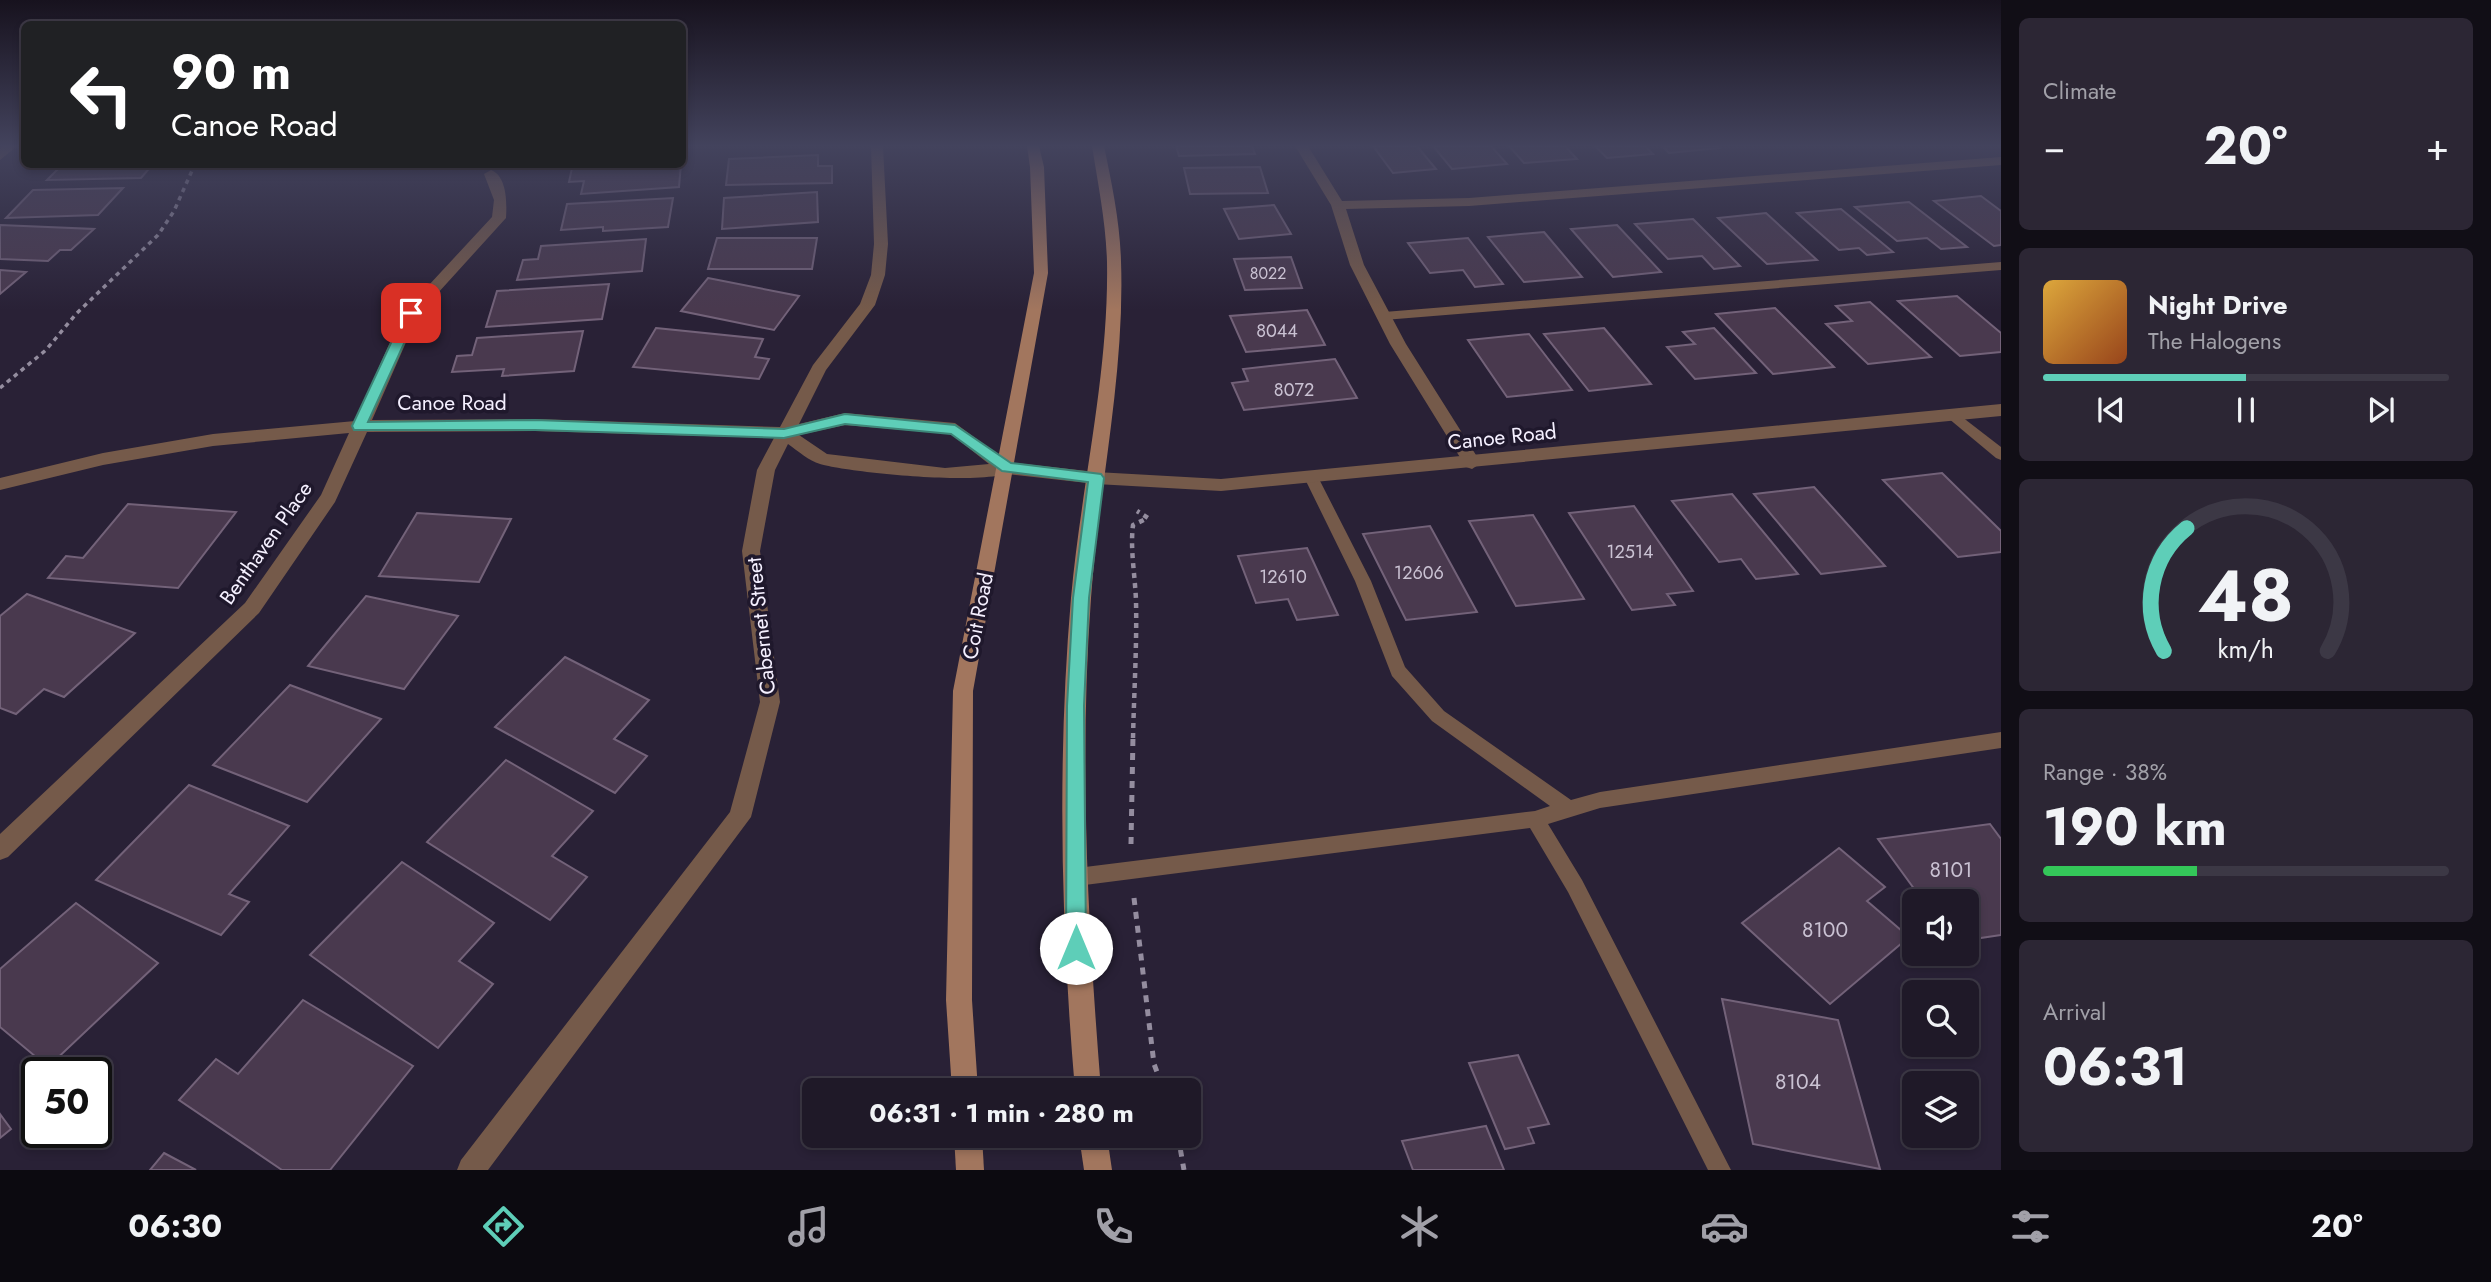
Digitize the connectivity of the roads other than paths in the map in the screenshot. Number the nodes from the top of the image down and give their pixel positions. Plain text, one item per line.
1 (501, 201) edge
2 (879, 201) edge
3 (1038, 201) edge
4 (1106, 201) edge
5 (1335, 201) edge
6 (1487, 201) edge
7 (1338, 205) junction
8 (2001, 266) edge
9 (1384, 316) junction
10 (2001, 410) edge
11 (1953, 415) junction
12 (359, 426) junction
13 (784, 433) junction
14 (2001, 455) edge
15 (1472, 463) junction
16 (1007, 468) junction
17 (1311, 477) junction
18 (1096, 478) junction
19 (0, 484) edge
20 (2001, 740) edge
21 (1569, 809) junction
22 (1535, 819) junction
23 (0, 849) edge
24 (1077, 877) junction
25 (964, 1078) edge
26 (1087, 1078) edge
27 (969, 1148) edge
28 (1095, 1148) edge
29 (471, 1170) edge
30 (970, 1170) edge
31 (1098, 1170) edge
32 (1720, 1170) edge

1 - 12 street, Benthaven Place
2 - 13 street, Cabernet Street
3 - 16 main road, Coit Road
4 - 18 main road
5 - 7 street
6 - 7 street
7 - 9 street
8 - 9 lane
9 - 15 street
10 - 11 street, Canoe Road
11 - 14 lane
11 - 15 street, Canoe Road
12 - 13 street, Canoe Road
12 - 19 street, Canoe Road
12 - 23 street, Benthaven Place
13 - 16 street, Canoe Road
13 - 16 street, Canoe Road
13 - 29 street, Cabernet Street
15 - 17 street, Canoe Road
16 - 18 street, Canoe Road
16 - 25 main road, Coit Road
17 - 18 street, Canoe Road
17 - 21 lane
18 - 24 main road
20 - 21 lane
21 - 22 lane
22 - 24 lane
22 - 32 lane
24 - 26 main road
27 - 30 main road
28 - 31 main road

